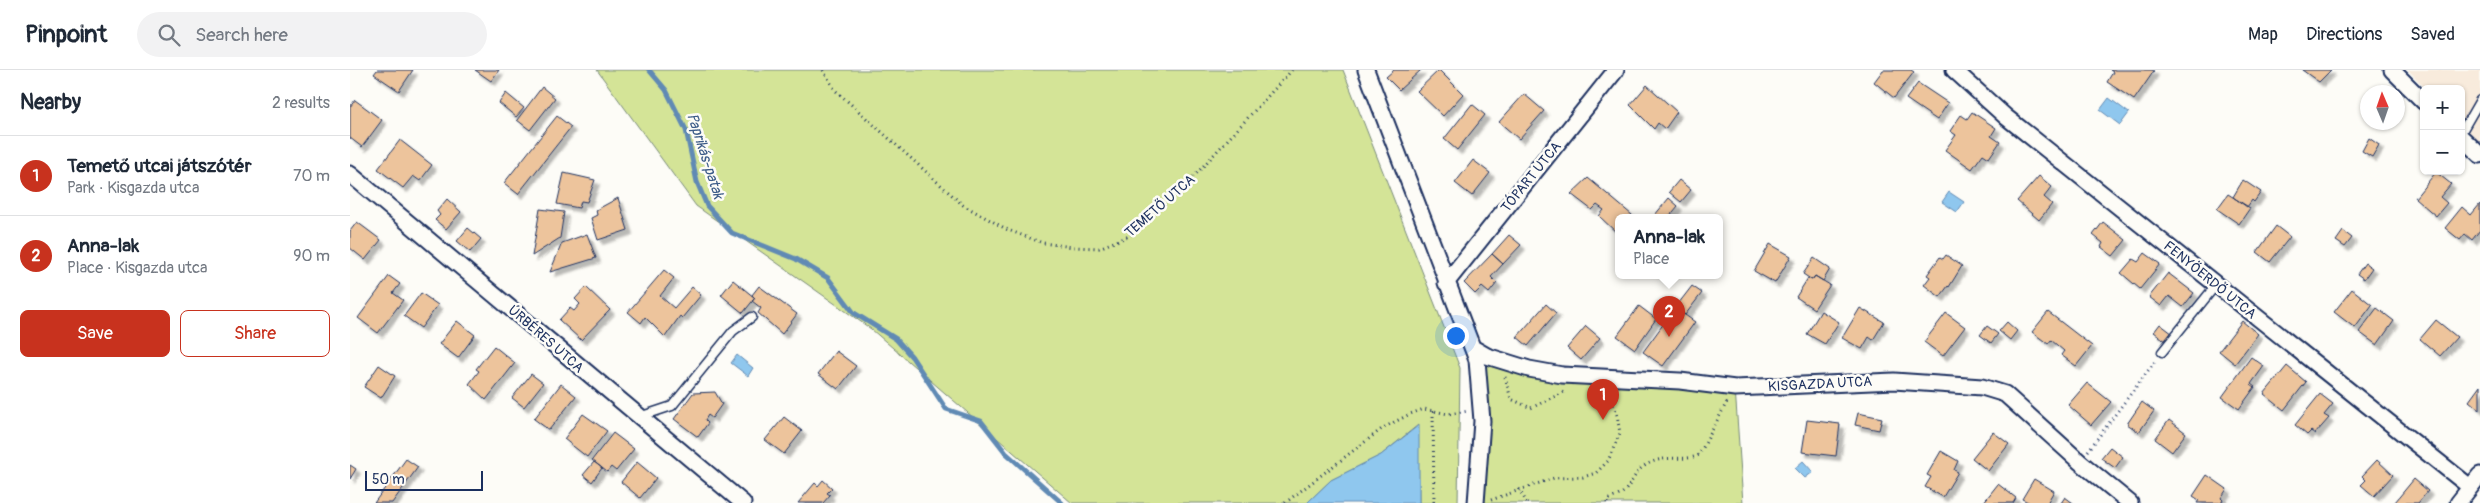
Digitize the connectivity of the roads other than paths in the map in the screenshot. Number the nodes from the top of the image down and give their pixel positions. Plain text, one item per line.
1 (1366, 70) edge
2 (1616, 70) edge
3 (1954, 70) edge
4 (2392, 70) edge
5 (2420, 98) edge
6 (2480, 100) edge
7 (2463, 130) edge
8 (2465, 141) edge
9 (2480, 155) edge
10 (350, 174) edge
11 (1446, 283) junction
12 (2216, 285) junction
13 (752, 318) dead end
14 (1473, 348) junction
15 (2162, 352) dead end
16 (639, 417) junction
17 (2480, 475) edge
18 (2470, 487) junction
19 (743, 503) edge
20 (1476, 503) edge
21 (2130, 503) edge
22 (2458, 503) edge

1 - 11 street
2 - 11 street, TÓPART UTCA
3 - 12 street, FENYŐERDŐ UTCA
4 - 5 street
6 - 7 lane
8 - 9 street
10 - 16 street, ÚRBÉRES UTCA
11 - 14 street
12 - 15 lane
12 - 18 street, FENYŐERDŐ UTCA
13 - 16 lane
14 - 20 street
14 - 21 street, KISGAZDA UTCA
16 - 19 street, ÚRBÉRES UTCA
17 - 18 street
18 - 22 street

